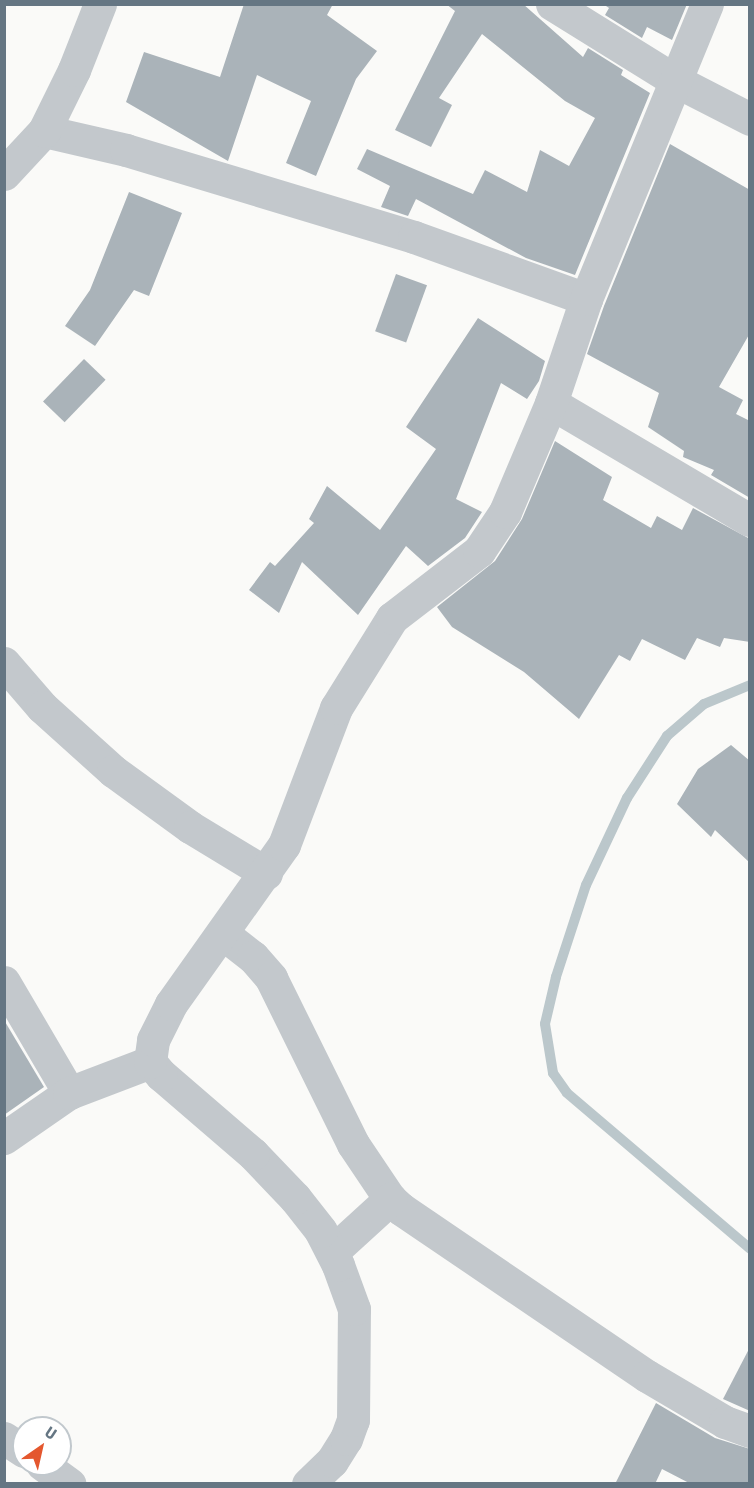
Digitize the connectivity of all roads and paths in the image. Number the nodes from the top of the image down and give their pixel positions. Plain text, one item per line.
1 (100, 4) edge
2 (552, 4) edge
3 (707, 4) edge
4 (676, 81) junction
5 (750, 119) edge
6 (44, 131) junction
7 (4, 174) edge
8 (586, 299) junction
9 (551, 403) junction
10 (750, 520) edge
11 (4, 663) edge
12 (266, 873) junction
13 (222, 933) junction
14 (4, 982) edge
15 (150, 1062) junction
16 (69, 1093) junction
17 (4, 1138) edge
18 (390, 1199) junction
19 (332, 1252) junction
20 (750, 1431) edge
21 (308, 1484) edge

1 - 6 street
2 - 4 street
3 - 4 street
4 - 5 street
4 - 8 street
6 - 7 street
6 - 8 street
8 - 9 street
9 - 10 street
9 - 12 street
11 - 12 street
12 - 13 street
13 - 15 street
13 - 18 street
14 - 16 street
15 - 16 street
15 - 19 street
16 - 17 street
18 - 19 street
18 - 20 street
19 - 21 street

